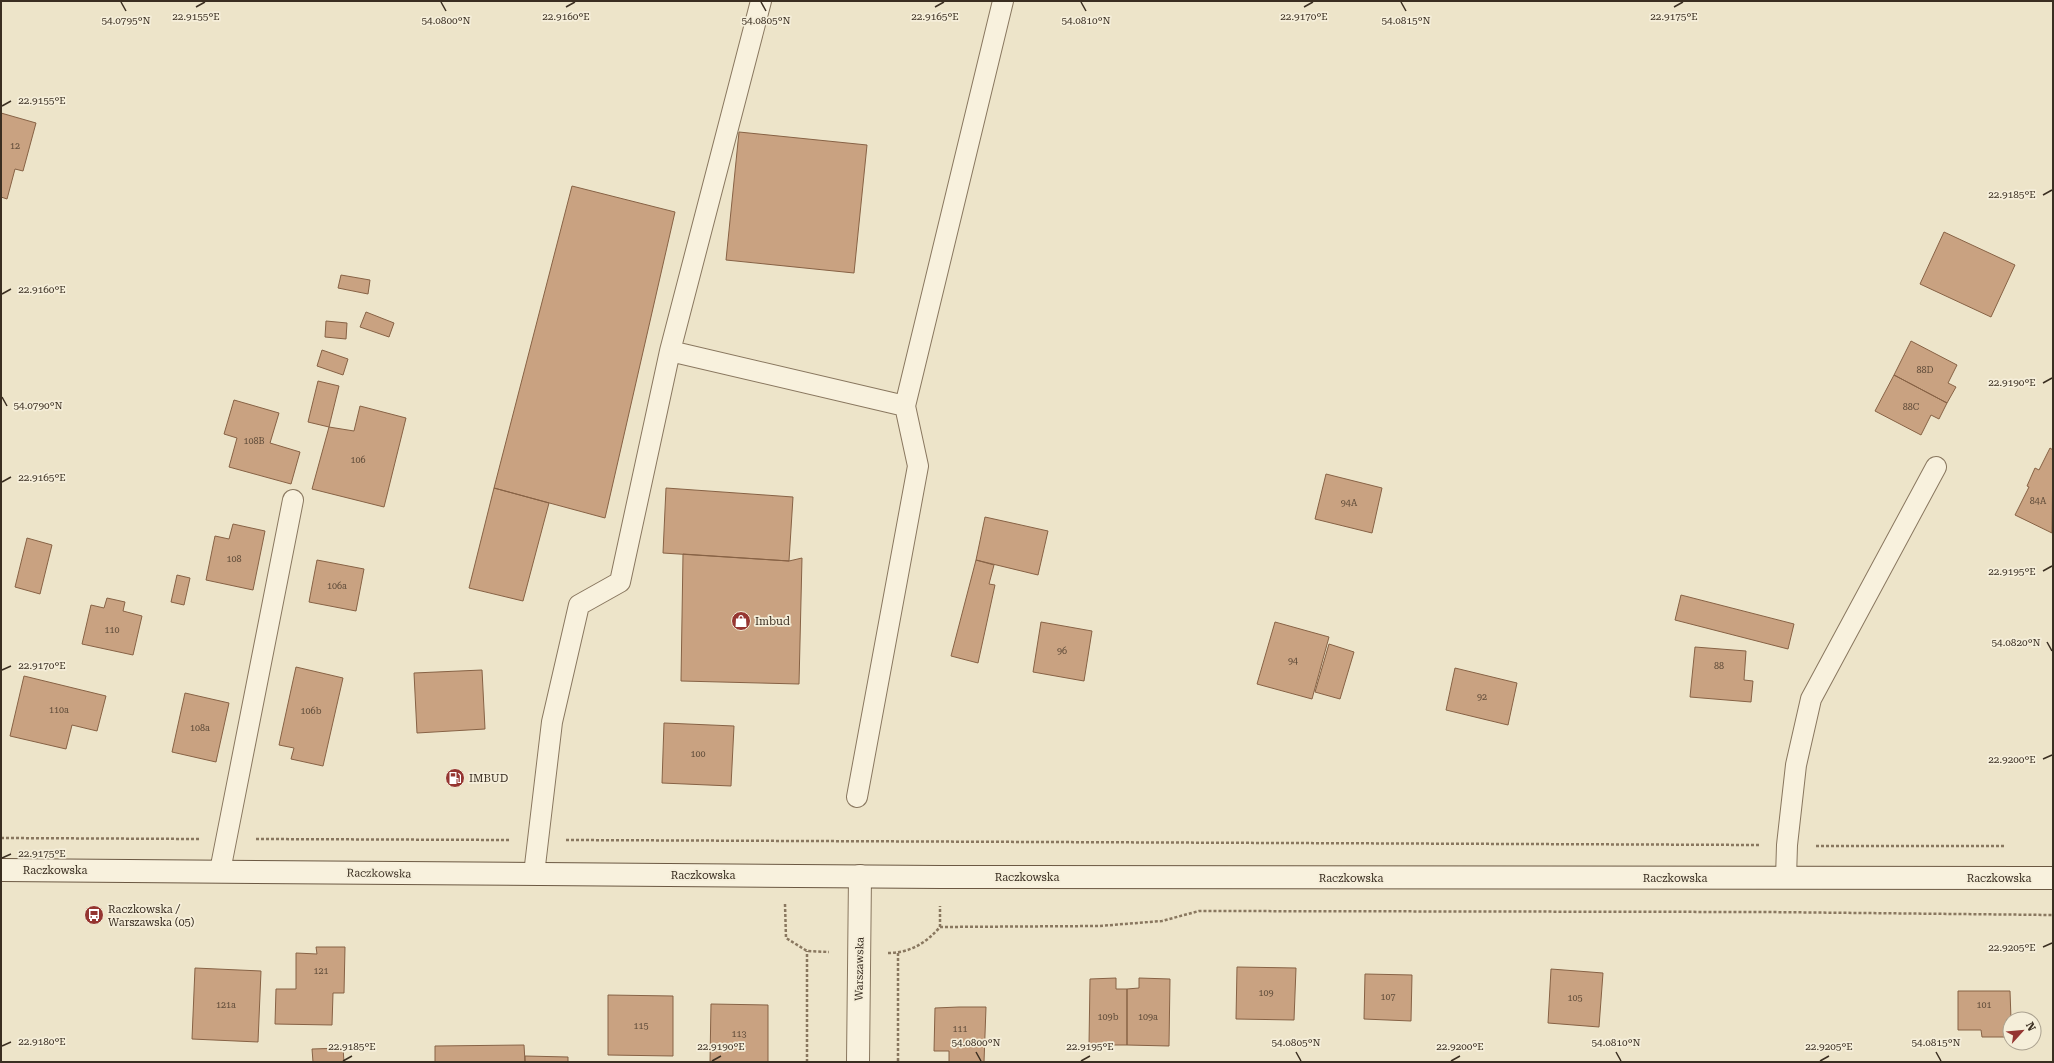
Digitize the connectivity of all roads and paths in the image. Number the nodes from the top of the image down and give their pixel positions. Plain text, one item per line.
1 (761, 1) edge
2 (1004, 1) edge
3 (670, 351) junction
4 (905, 406) junction
5 (1936, 467) dead end
6 (294, 500) dead end
7 (857, 797) dead end
8 (1, 838) edge
9 (227, 839) junction
10 (538, 840) junction
11 (1787, 846) junction
12 (2006, 846) dead end
13 (1, 870) edge
14 (220, 871) junction
15 (534, 874) junction
16 (860, 876) junction
17 (1786, 878) junction
18 (2053, 878) edge
19 (2053, 915) edge
20 (940, 927) dead end
21 (807, 951) dead end
22 (898, 953) dead end
23 (806, 1062) edge
24 (858, 1062) edge
25 (898, 1062) edge

1 - 3 lane
2 - 4 lane
3 - 4 lane
3 - 10 lane
4 - 7 lane
5 - 11 lane
6 - 9 lane
8 - 9 path
9 - 10 path
9 - 14 lane
10 - 11 path
10 - 15 lane
11 - 12 path
11 - 17 lane
13 - 14 street, Raczkowska
14 - 15 street, Raczkowska
15 - 16 street, Raczkowska
16 - 17 street, Raczkowska
16 - 24 street, Warszawska
17 - 18 street, Raczkowska
19 - 20 path
21 - 23 path
22 - 25 path

